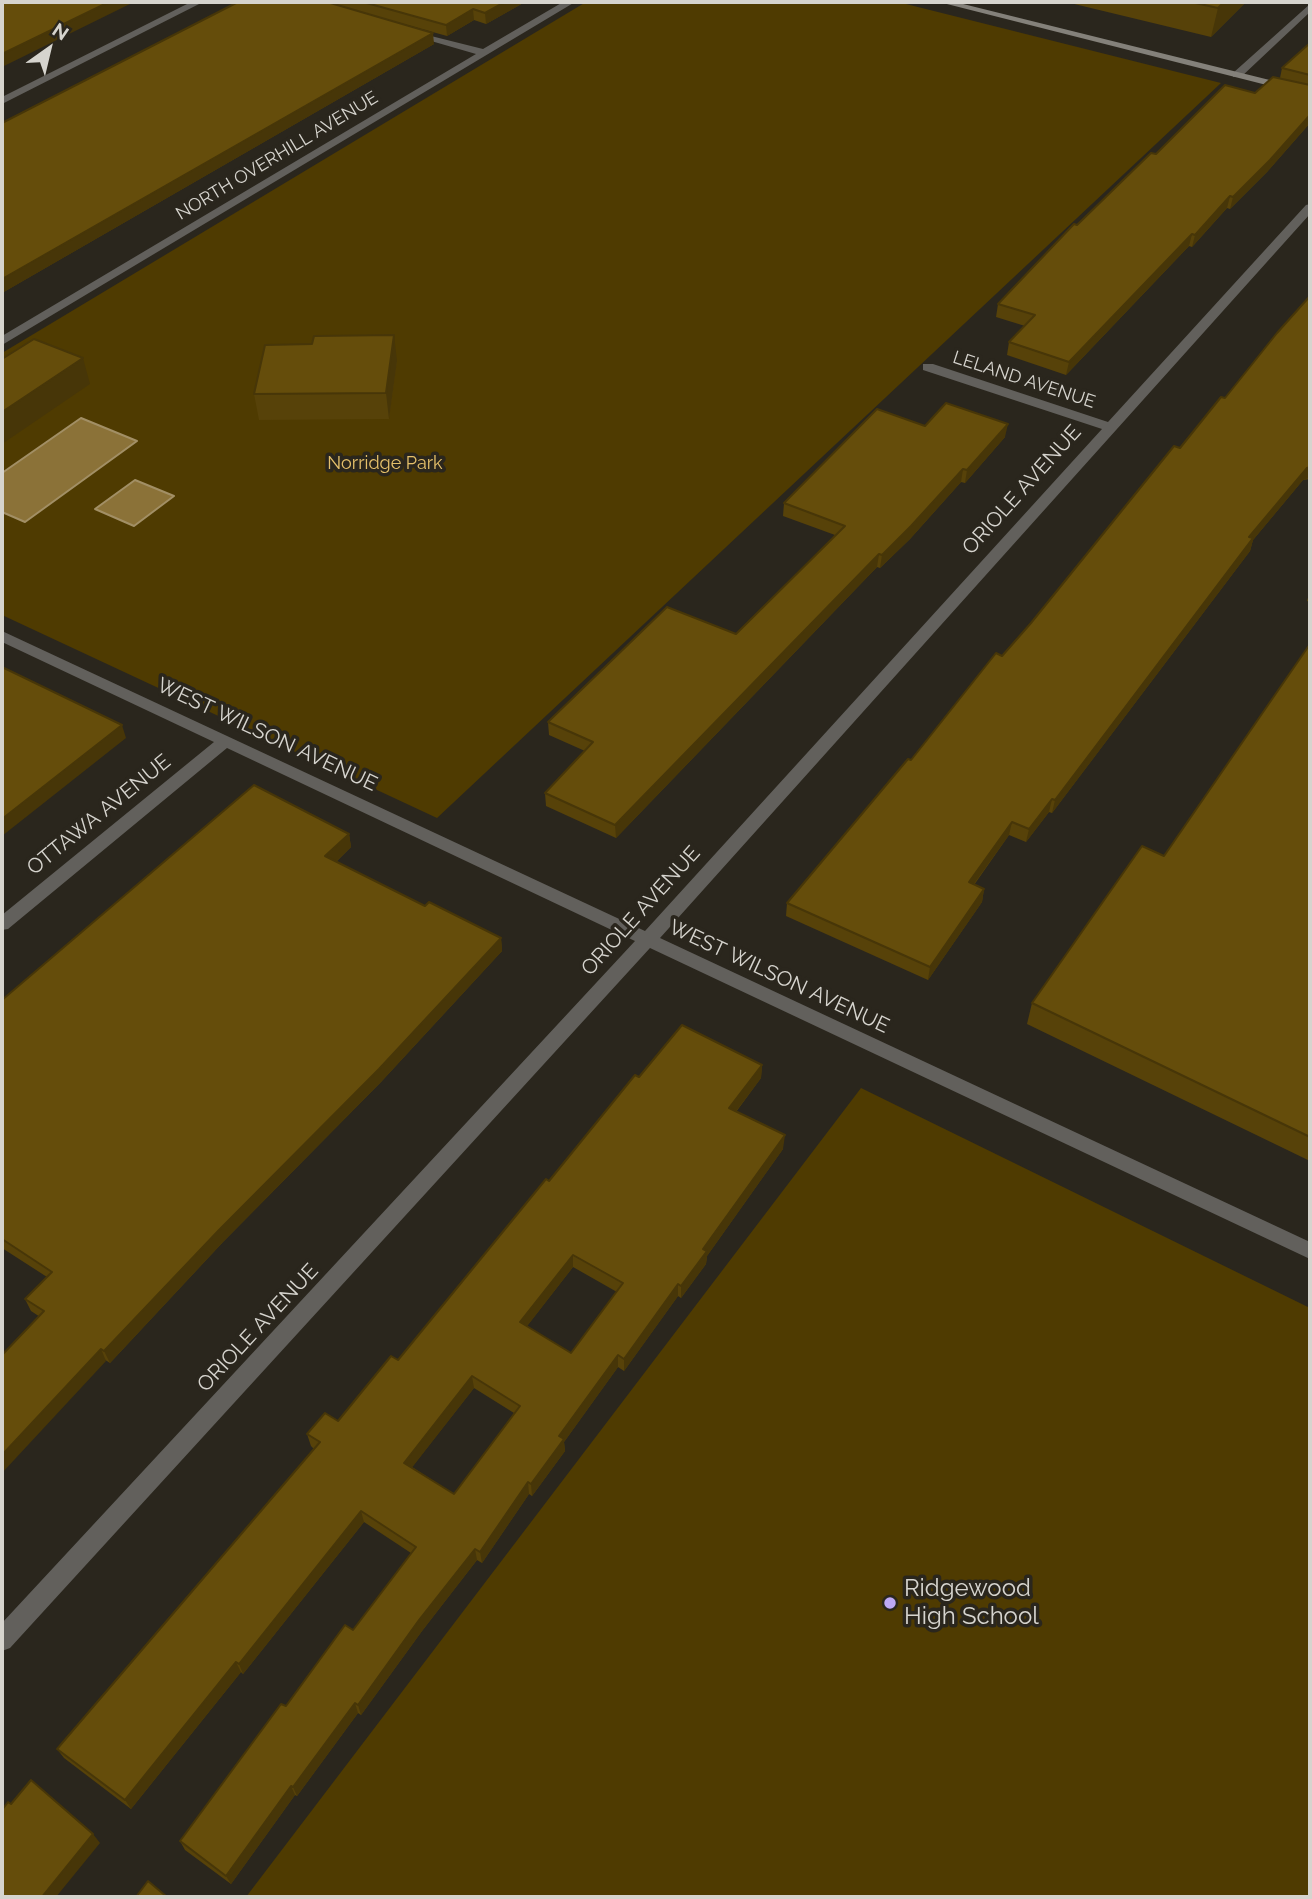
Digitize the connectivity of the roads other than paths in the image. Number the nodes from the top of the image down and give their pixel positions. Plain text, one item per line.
1 (198, 2) edge
2 (570, 2) edge
3 (944, 2) edge
4 (1310, 7) edge
5 (397, 28) edge
6 (485, 53) junction
7 (1237, 75) junction
8 (1310, 93) edge
9 (2, 101) edge
10 (1310, 207) edge
11 (2, 341) edge
12 (928, 367) dead end
13 (1110, 427) junction
14 (2, 636) edge
15 (225, 741) junction
16 (2, 924) edge
17 (647, 940) junction
18 (1310, 1251) edge
19 (2, 1640) edge

1 - 9 street
2 - 6 street, NORTH OVERHILL AVENUE
3 - 7 main road
4 - 7 street
5 - 6 street
6 - 11 street, NORTH OVERHILL AVENUE
7 - 8 main road
10 - 13 street, ORIOLE AVENUE
12 - 13 street, LELAND AVENUE
13 - 17 street, ORIOLE AVENUE
14 - 15 street, WEST WILSON AVENUE
15 - 16 street, OTTAWA AVENUE
15 - 17 street, WEST WILSON AVENUE
17 - 18 street, WEST WILSON AVENUE
17 - 19 street, ORIOLE AVENUE

